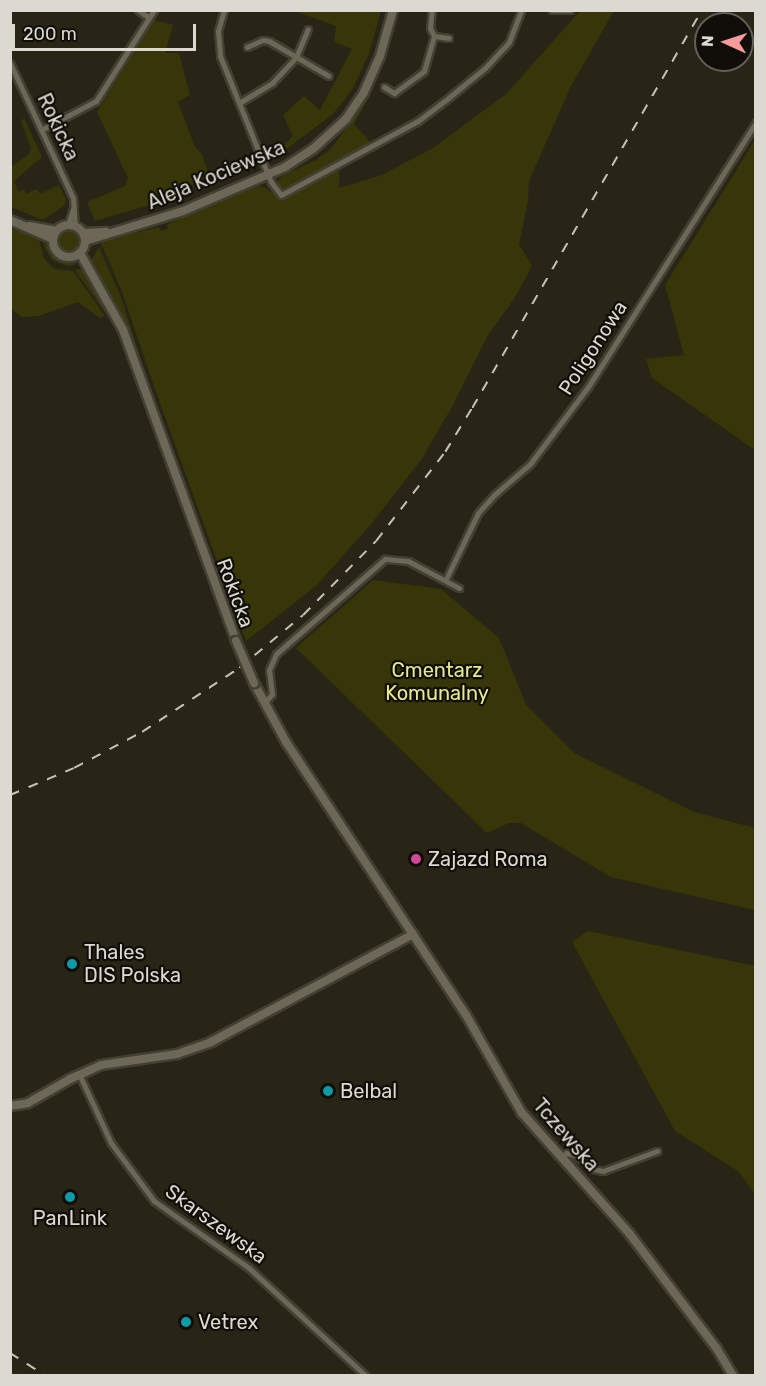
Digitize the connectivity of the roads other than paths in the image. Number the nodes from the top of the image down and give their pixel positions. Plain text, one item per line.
1 (138, 10) edge
2 (154, 10) edge
3 (224, 10) edge
4 (393, 10) edge
5 (432, 10) edge
6 (521, 10) edge
7 (552, 10) edge
8 (570, 10) edge
9 (148, 17) junction
10 (308, 29) dead end
11 (434, 36) junction
12 (449, 38) dead end
13 (246, 47) dead end
14 (296, 57) junction
15 (10, 63) edge
16 (329, 76) dead end
17 (384, 87) dead end
18 (239, 103) junction
19 (756, 122) edge
20 (41, 130) junction
21 (268, 174) junction
22 (10, 220) edge
23 (72, 225) junction
24 (54, 235) junction
25 (84, 237) junction
26 (77, 254) junction
27 (446, 579) junction
28 (459, 588) dead end
29 (264, 703) junction
30 (392, 903) joint
31 (413, 934) junction
32 (79, 1074) junction
33 (10, 1106) edge
34 (657, 1151) dead end
35 (561, 1158) junction
36 (366, 1376) edge
37 (733, 1376) edge

1 - 9 street
2 - 9 street
3 - 18 street
4 - 21 street, Aleja Kociewska
5 - 11 street
6 - 21 street
7 - 8 street
9 - 20 street
10 - 14 street
11 - 12 street
11 - 17 street
13 - 14 street
14 - 16 street
14 - 18 street
15 - 20 street, Rokicka
18 - 21 street
19 - 27 street, Poligonowa
20 - 23 street, Rokicka
21 - 25 street, Aleja Kociewska
22 - 24 street
23 - 24 street
23 - 25 street
24 - 26 street
25 - 26 street
26 - 29 street, Rokicka, bridge
27 - 28 street
27 - 29 street
29 - 30 street, Rokicka
30 - 31 street, Tczewska
31 - 32 street
31 - 35 street, Tczewska
32 - 33 street
32 - 36 street, Skarszewska
34 - 35 street
35 - 37 street, Tczewska

